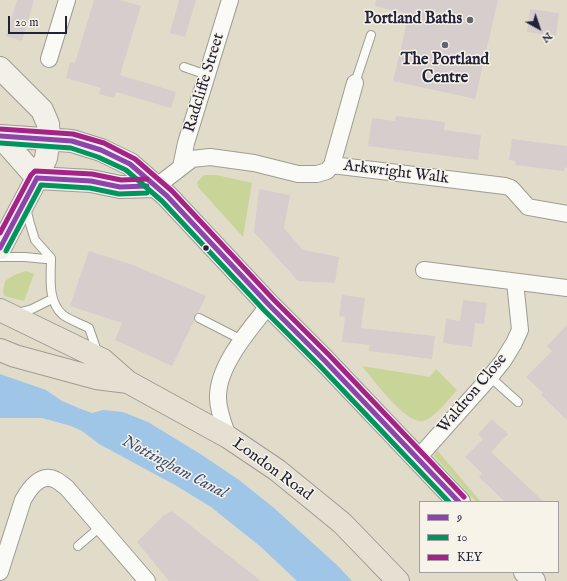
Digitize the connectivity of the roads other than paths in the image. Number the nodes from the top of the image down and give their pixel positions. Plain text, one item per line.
1 (67, 0) edge
2 (230, 0) edge
3 (371, 35) dead end
4 (49, 59) dead end
5 (184, 67) dead end
6 (0, 68) edge
7 (208, 74) junction
8 (355, 83) joint
9 (0, 136) edge
10 (49, 140) junction
11 (332, 165) junction
12 (181, 167) junction
13 (38, 178) junction
14 (157, 186) junction
15 (25, 203) junction
16 (567, 214) edge
17 (0, 248) edge
18 (0, 257) edge
19 (51, 258) junction
20 (424, 270) dead end
21 (515, 282) junction
22 (567, 288) edge
23 (52, 299) junction
24 (270, 305) junction
25 (4, 312) edge
26 (199, 318) dead end
27 (242, 340) junction
28 (0, 350) edge
29 (103, 360) junction
30 (490, 377) junction
31 (128, 382) junction
32 (518, 402) dead end
33 (228, 437) junction
34 (418, 458) junction
35 (458, 501) edge
36 (100, 527) junction
37 (78, 546) dead end
38 (0, 572) edge
39 (527, 573) edge
40 (147, 581) edge
41 (398, 581) edge
42 (534, 581) edge

1 - 4 street
2 - 7 street, Radcliffe Street
3 - 8 lane
5 - 7 lane
6 - 10 street
7 - 12 street, Radcliffe Street
8 - 11 street
9 - 10 street
9 - 13 street
10 - 13 street
10 - 14 street
11 - 12 street, Arkwright Walk
11 - 16 street, Arkwright Walk
12 - 14 street, Arkwright Walk
13 - 14 street
13 - 15 street
14 - 24 street
15 - 17 street
15 - 19 lane
18 - 19 lane
19 - 23 lane
20 - 21 street
21 - 22 street
21 - 30 street, Waldron Close
23 - 25 lane
23 - 29 lane
24 - 27 street
24 - 34 street
25 - 29 main road, London Road
26 - 27 lane
27 - 33 street
28 - 31 main road, London Road
29 - 31 main road, London Road
30 - 32 lane
30 - 34 street, Waldron Close
31 - 33 main road, London Road
33 - 41 main road, London Road
34 - 35 street
36 - 37 lane
36 - 38 street
36 - 40 street
39 - 42 street

